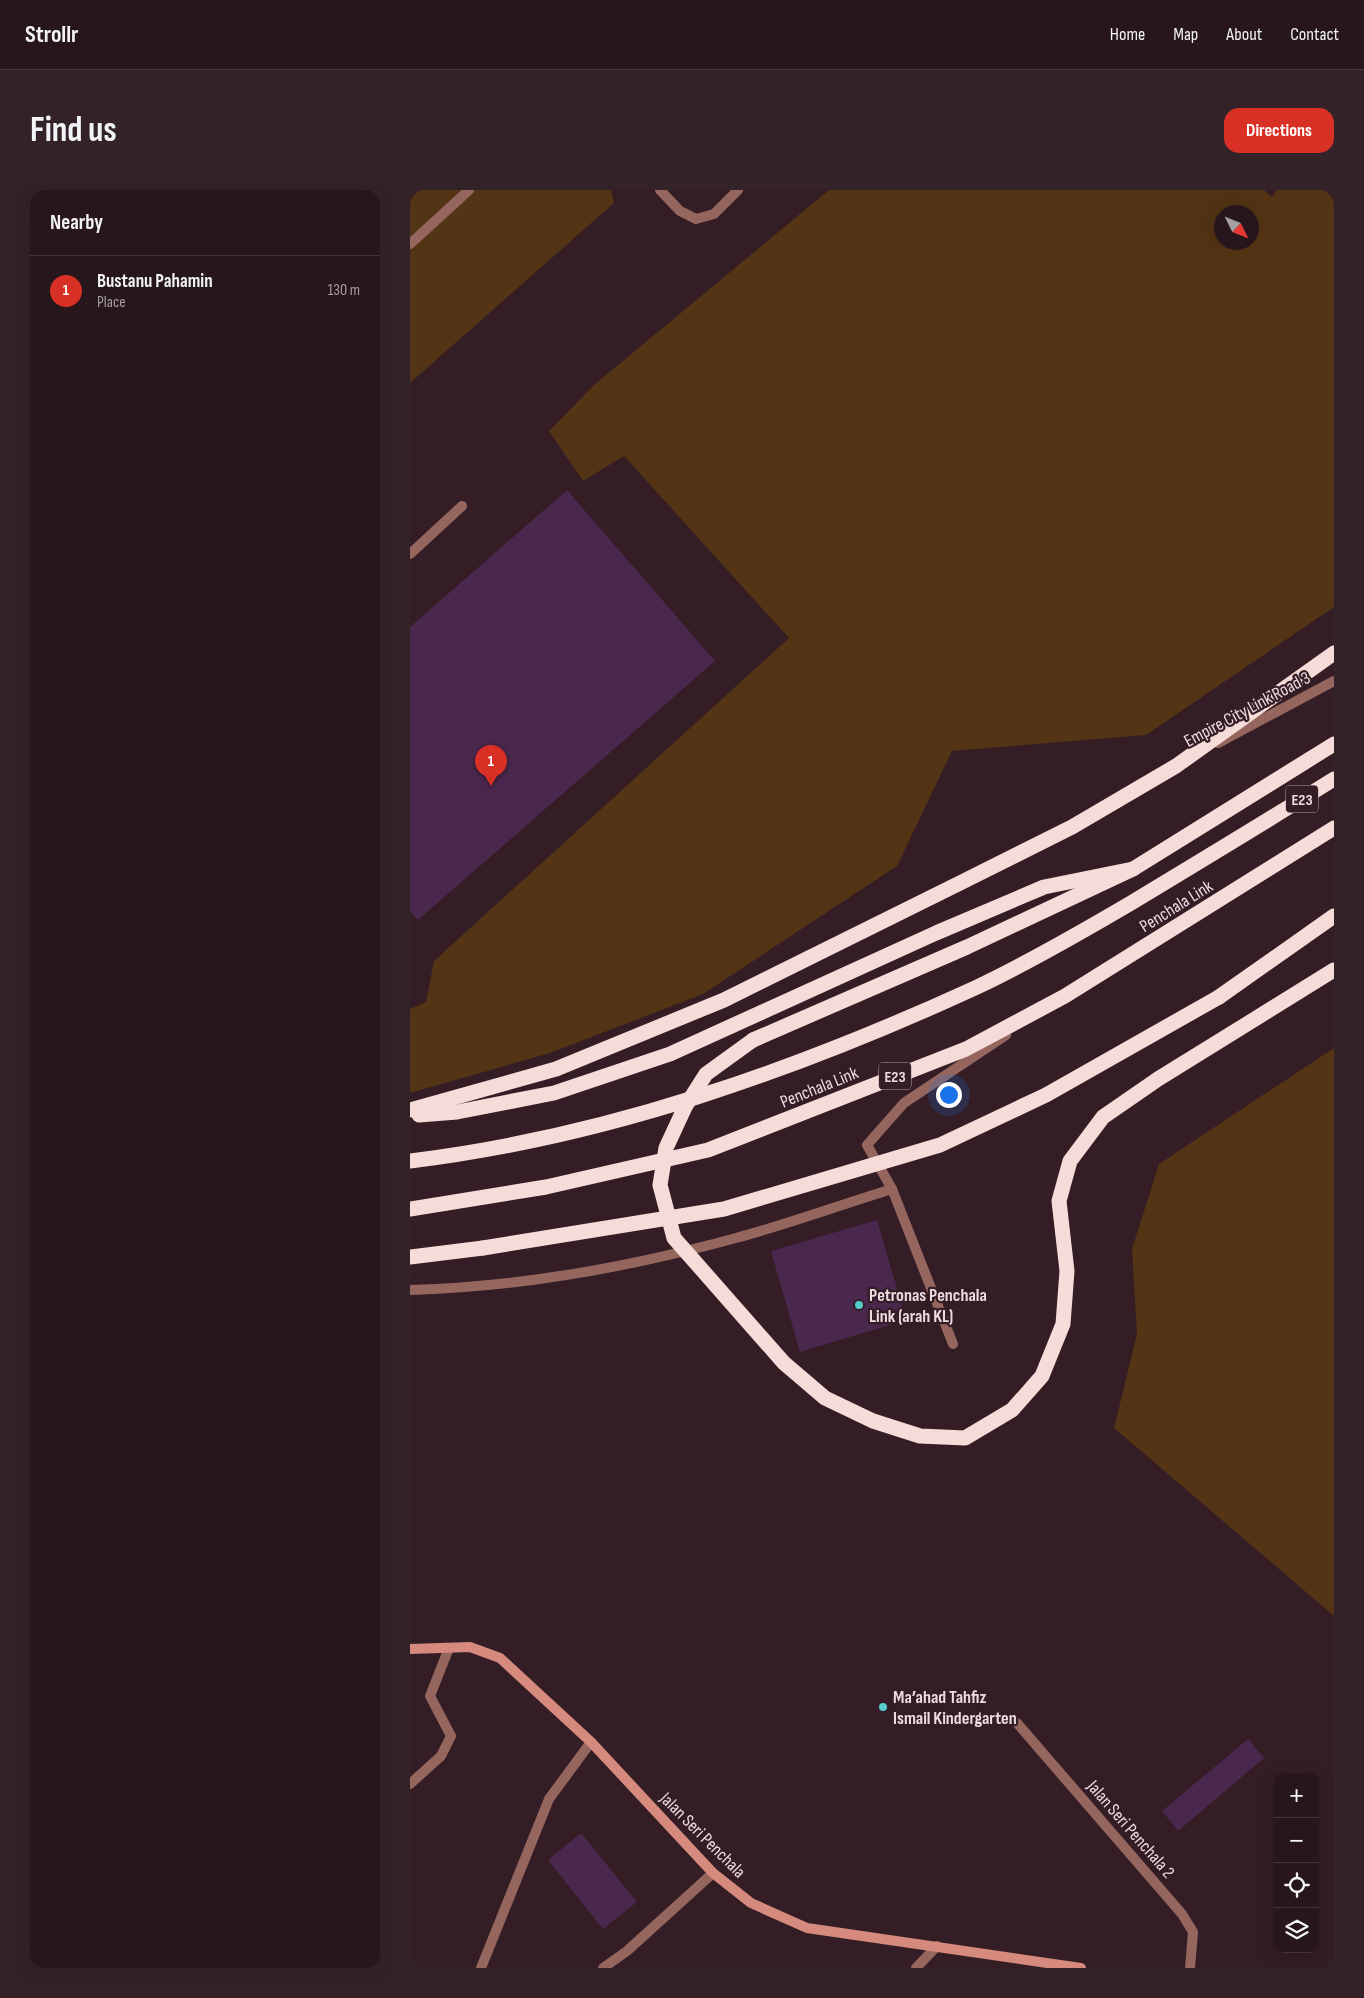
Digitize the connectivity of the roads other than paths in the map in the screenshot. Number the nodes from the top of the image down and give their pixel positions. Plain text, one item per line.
1 (469, 190) edge
2 (660, 190) edge
3 (738, 190) edge
4 (410, 244) edge
5 (462, 506) dead end
6 (410, 554) edge
7 (1334, 652) edge
8 (1334, 681) edge
9 (1334, 744) edge
10 (1176, 766) junction
11 (1334, 779) edge
12 (1334, 828) edge
13 (1133, 869) junction
14 (1334, 916) edge
15 (1334, 970) edge
16 (1058, 1000) junction
17 (410, 1110) edge
18 (410, 1115) edge
19 (410, 1161) edge
20 (892, 1189) junction
21 (410, 1209) edge
22 (410, 1258) edge
23 (410, 1290) edge
24 (953, 1344) dead end
25 (449, 1648) junction
26 (410, 1649) edge
27 (1017, 1723) dead end
28 (591, 1742) junction
29 (410, 1784) edge
30 (713, 1873) junction
31 (937, 1946) junction
32 (481, 1968) edge
33 (603, 1968) edge
34 (916, 1968) edge
35 (1081, 1968) edge
36 (1190, 1968) edge

1 - 4 street
2 - 3 street
5 - 6 street
7 - 10 highway
8 - 10 street, Empire City Link Road 3
9 - 13 highway
10 - 17 highway
11 - 19 highway, Penchala Link / E23
12 - 16 highway, Penchala Link / E23
13 - 15 highway, bridge
13 - 18 highway
14 - 22 highway, bridge
16 - 20 street
16 - 21 highway, Penchala Link / E23
20 - 23 street
20 - 24 street
25 - 26 street, Jalan Seri Penchala
25 - 28 street, Jalan Seri Penchala
25 - 29 street
27 - 36 street, Jalan Seri Penchala 2
28 - 30 street, Jalan Seri Penchala
28 - 32 street
30 - 31 street, Jalan Seri Penchala
30 - 33 street
31 - 34 street
31 - 35 street, Jalan Seri Penchala

